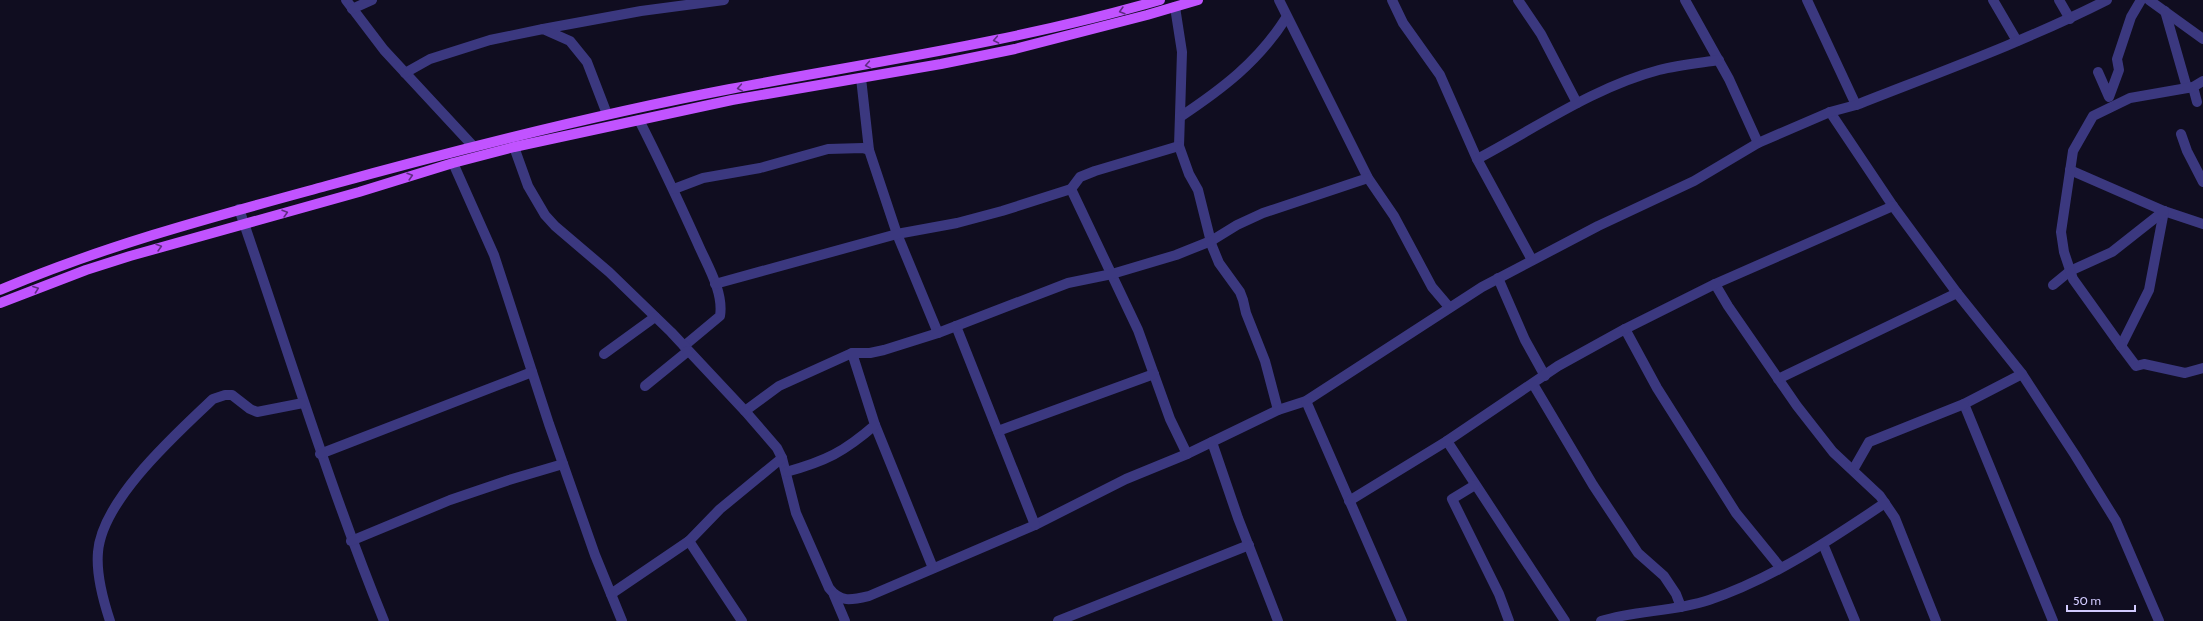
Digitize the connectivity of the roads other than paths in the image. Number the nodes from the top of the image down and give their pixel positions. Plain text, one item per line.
1 (346, 0) edge
2 (372, 0) edge
3 (724, 0) edge
4 (1160, 0) edge
5 (1198, 0) edge
6 (1278, 0) edge
7 (1392, 0) edge
8 (1518, 0) edge
9 (1685, 0) edge
10 (1807, 0) edge
11 (1993, 0) edge
12 (2059, 0) edge
13 (2107, 0) edge
14 (2141, 0) edge
15 (2149, 0) edge
16 (1175, 7) junction
17 (352, 9) junction
18 (2165, 12) junction
19 (1286, 18) junction
20 (2070, 19) junction
21 (543, 29) junction
22 (2203, 39) edge
23 (2017, 41) junction
24 (1719, 60) junction
25 (2098, 72) dead end
26 (405, 73) junction
27 (861, 78) junction
28 (2203, 82) edge
29 (2190, 88) junction
30 (2197, 102) dead end
31 (1577, 103) junction
32 (1856, 105) junction
33 (1830, 112) junction
34 (606, 114) junction
35 (1180, 117) junction
36 (639, 120) junction
37 (2181, 134) dead end
38 (1758, 143) junction
39 (473, 146) junction
40 (1179, 146) junction
41 (514, 147) junction
42 (869, 150) junction
43 (1477, 158) junction
44 (453, 163) junction
45 (2070, 170) junction
46 (1368, 178) junction
47 (2203, 182) edge
48 (674, 189) junction
49 (1071, 189) junction
50 (1894, 206) junction
51 (239, 209) junction
52 (2164, 211) junction
53 (245, 224) junction
54 (2203, 224) edge
55 (897, 234) junction
56 (1211, 241) junction
57 (1532, 260) junction
58 (2070, 271) junction
59 (1112, 274) junction
60 (1498, 278) junction
61 (715, 284) junction
62 (1715, 284) junction
63 (2053, 285) dead end
64 (0, 290) edge
65 (1957, 292) junction
66 (0, 303) edge
67 (1449, 307) junction
68 (655, 317) junction
69 (956, 326) junction
70 (1625, 329) junction
71 (938, 333) junction
72 (2121, 346) junction
73 (686, 348) junction
74 (852, 353) junction
75 (604, 354) dead end
76 (2203, 368) edge
77 (532, 372) junction
78 (1154, 374) junction
79 (2022, 374) junction
80 (1545, 376) junction
81 (1778, 379) junction
82 (1533, 384) junction
83 (645, 386) dead end
84 (1306, 401) junction
85 (303, 403) junction
86 (1964, 404) junction
87 (1278, 410) junction
88 (745, 411) junction
89 (875, 425) junction
90 (998, 431) junction
91 (1447, 441) junction
92 (1212, 442) junction
93 (320, 454) junction
94 (1187, 454) junction
95 (782, 458) junction
96 (563, 464) junction
97 (1853, 470) junction
98 (786, 472) junction
99 (1475, 485) junction
100 (1349, 501) junction
101 (1885, 503) junction
102 (1035, 525) junction
103 (351, 541) junction
104 (689, 541) junction
105 (1823, 544) junction
106 (1249, 545) junction
107 (1780, 567) junction
108 (932, 568) junction
109 (611, 594) junction
110 (834, 595) junction
111 (1681, 607) junction
112 (1075, 618) edge
113 (843, 620) edge
114 (110, 621) edge
115 (384, 621) edge
116 (622, 621) edge
117 (742, 621) edge
118 (1058, 621) edge
119 (1278, 621) edge
120 (1402, 621) edge
121 (1509, 621) edge
122 (1564, 621) edge
123 (1601, 621) edge
124 (1855, 621) edge
125 (1936, 621) edge
126 (2053, 621) edge
127 (2159, 621) edge

1 - 17 street
2 - 17 street
3 - 21 street
4 -> 34 main road
5 - 16 main road
6 - 19 street
7 - 43 street
8 - 31 street
9 - 24 street
10 - 32 street
11 - 23 street
12 - 20 street
13 - 20 street
14 - 25 street
15 - 18 street
16 - 27 main road
16 - 35 street
17 - 26 street
18 - 22 street
18 - 29 street
19 - 35 street
19 - 46 street
20 - 23 street
21 - 26 street
21 - 34 street
23 - 32 street
24 - 31 street
24 - 38 street
26 - 39 street
27 - 36 main road
27 - 42 street
28 - 29 street
29 - 30 street
29 - 45 street
31 - 43 street
32 - 33 street
33 - 38 street
33 - 50 street
34 - 39 main road
35 - 40 street
36 - 41 main road
36 - 48 street
37 - 47 street
38 - 57 street
39 - 51 main road
40 - 49 street
40 - 56 street
41 - 44 main road
41 - 68 street
42 - 48 street
42 - 55 street
43 - 57 street
53 -> 44 main road
44 - 77 street
45 - 52 street
45 - 58 street
46 - 56 street
46 - 67 street
48 - 61 street
49 - 55 street
49 - 59 street
50 - 62 street
50 - 65 street
51 - 53 street
51 - 64 main road
52 - 54 street
52 - 58 street
52 - 72 street
66 -> 53 main road
53 - 85 street
55 - 61 street
55 - 71 street
56 - 59 street
56 - 87 street
57 - 60 street
58 - 63 street
58 - 72 street
59 - 69 street
59 - 78 street
60 - 67 street
60 - 80 street
61 - 73 street
62 - 70 street
62 - 81 street
65 - 79 street
65 - 81 street
67 - 84 street
68 - 73 street
68 - 75 street
69 - 71 street
69 - 90 street
70 - 80 street
70 - 107 street
71 - 74 street
72 - 76 street
73 - 83 street
73 - 88 street
74 - 88 street
74 - 89 street
77 - 93 street
77 - 96 street
78 - 90 street
78 - 94 street
79 - 86 street
79 - 127 street
80 - 82 street
81 - 97 street
82 - 91 street
82 - 111 street
84 - 87 street
84 - 100 street
85 - 93 street
85 - 114 street
86 - 97 street
86 - 126 street
87 - 92 street
88 - 95 street
89 - 98 street
89 - 108 street
90 - 102 street
91 - 99 street
91 - 100 street
92 - 94 street
92 - 106 street
93 - 103 street
94 - 102 street
95 - 98 street
95 - 104 street
96 - 103 street
96 - 109 street
97 - 101 street
98 - 110 street
99 - 121 street
99 - 122 street
100 - 120 street
101 - 105 street
101 - 125 street
102 - 108 street
103 - 115 street
104 - 109 street
104 - 117 street
105 - 107 street
105 - 124 street
106 - 112 street
106 - 119 street
107 - 111 street
108 - 110 street
109 - 116 street
110 - 113 street
111 - 123 street
112 - 118 street

